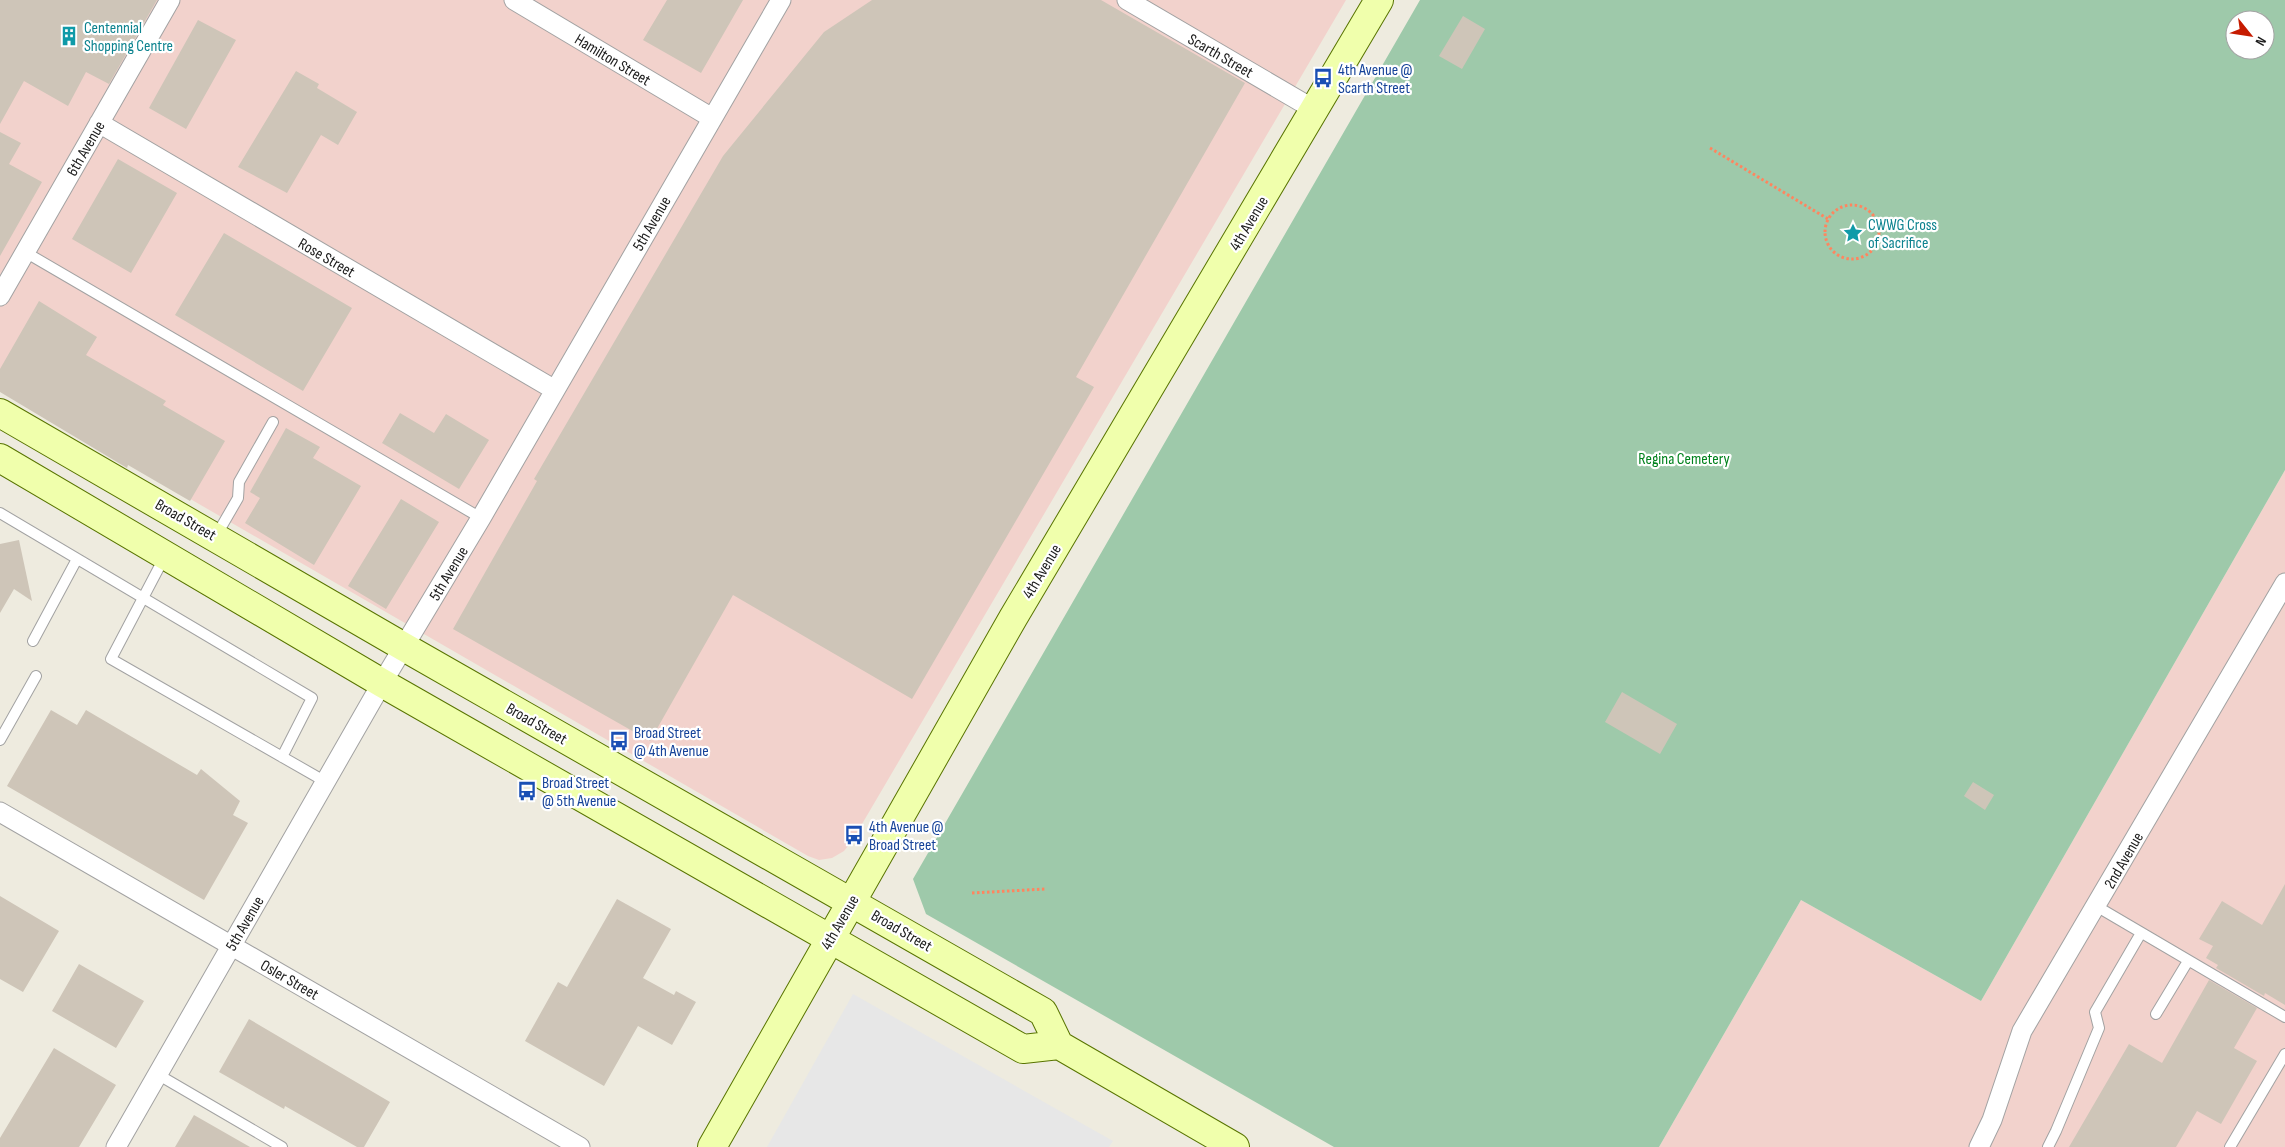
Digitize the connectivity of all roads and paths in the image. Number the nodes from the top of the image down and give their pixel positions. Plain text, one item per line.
1 (170, 0) edge
2 (514, 0) edge
3 (782, 0) edge
4 (1127, 0) edge
5 (1379, 0) edge
6 (1315, 110) junction
7 (712, 118) junction
8 (99, 123) junction
9 (1710, 148) dead end
10 (1828, 219) junction
11 (25, 252) junction
12 (0, 296) edge
13 (555, 390) junction
14 (0, 413) edge
15 (274, 422) dead end
16 (0, 458) edge
17 (0, 513) edge
18 (481, 518) junction
19 (216, 536) junction
20 (165, 555) junction
21 (77, 559) junction
22 (2285, 583) edge
23 (143, 598) junction
24 (33, 641) dead end
25 (404, 647) junction
26 (36, 676) dead end
27 (382, 683) junction
28 (0, 740) edge
29 (282, 757) junction
30 (326, 782) junction
31 (0, 812) edge
32 (1045, 889) dead end
33 (972, 893) dead end
34 (851, 901) junction
35 (2096, 906) junction
36 (2141, 933) junction
37 (829, 939) junction
38 (231, 945) junction
39 (2188, 961) junction
40 (2156, 1014) dead end
41 (2285, 1017) edge
42 (1059, 1045) junction
43 (2285, 1054) edge
44 (157, 1074) junction
45 (116, 1147) edge
46 (282, 1147) edge
47 (580, 1147) edge
48 (712, 1147) edge
49 (1235, 1147) edge
50 (1979, 1147) edge
51 (2048, 1147) edge
52 (2230, 1147) edge

1 - 8 street, 6th Avenue
2 - 7 street, Hamilton Street
3 - 7 street, 5th Avenue
4 - 6 street, Scarth Street
5 - 6 main road, 4th Avenue
6 - 34 main road, 4th Avenue
7 - 13 street, 5th Avenue
8 - 11 street, 6th Avenue
8 - 13 street, Rose Street
9 - 10 path
10 - 10 path
11 - 12 street, 6th Avenue
11 - 18 lane
13 - 18 street, 5th Avenue
14 - 19 main road, Broad Street
15 - 19 lane
16 - 20 main road
17 - 21 lane
18 - 25 street, 5th Avenue
19 - 25 main road, Broad Street
20 - 23 lane
20 - 27 main road
21 - 23 lane
21 - 24 lane
22 - 35 street, 2nd Avenue
23 - 29 lane
23 - 29 lane
25 - 27 street, 5th Avenue
25 - 34 main road, Broad Street
26 - 28 lane
27 - 30 street, 5th Avenue
27 - 37 main road
29 - 30 lane
30 - 38 street, 5th Avenue
31 - 38 street, Osler Street
32 - 33 path
34 - 37 main road, 4th Avenue
34 - 42 main road, Broad Street
35 - 36 lane
35 - 50 street, 2nd Avenue
36 - 39 lane
36 - 51 lane
37 - 42 main road
37 - 48 main road, 4th Avenue
38 - 44 street, 5th Avenue
38 - 47 street, Osler Street
39 - 40 lane
39 - 41 lane
42 - 49 main road
43 - 52 lane
44 - 45 street, 5th Avenue
44 - 46 lane

